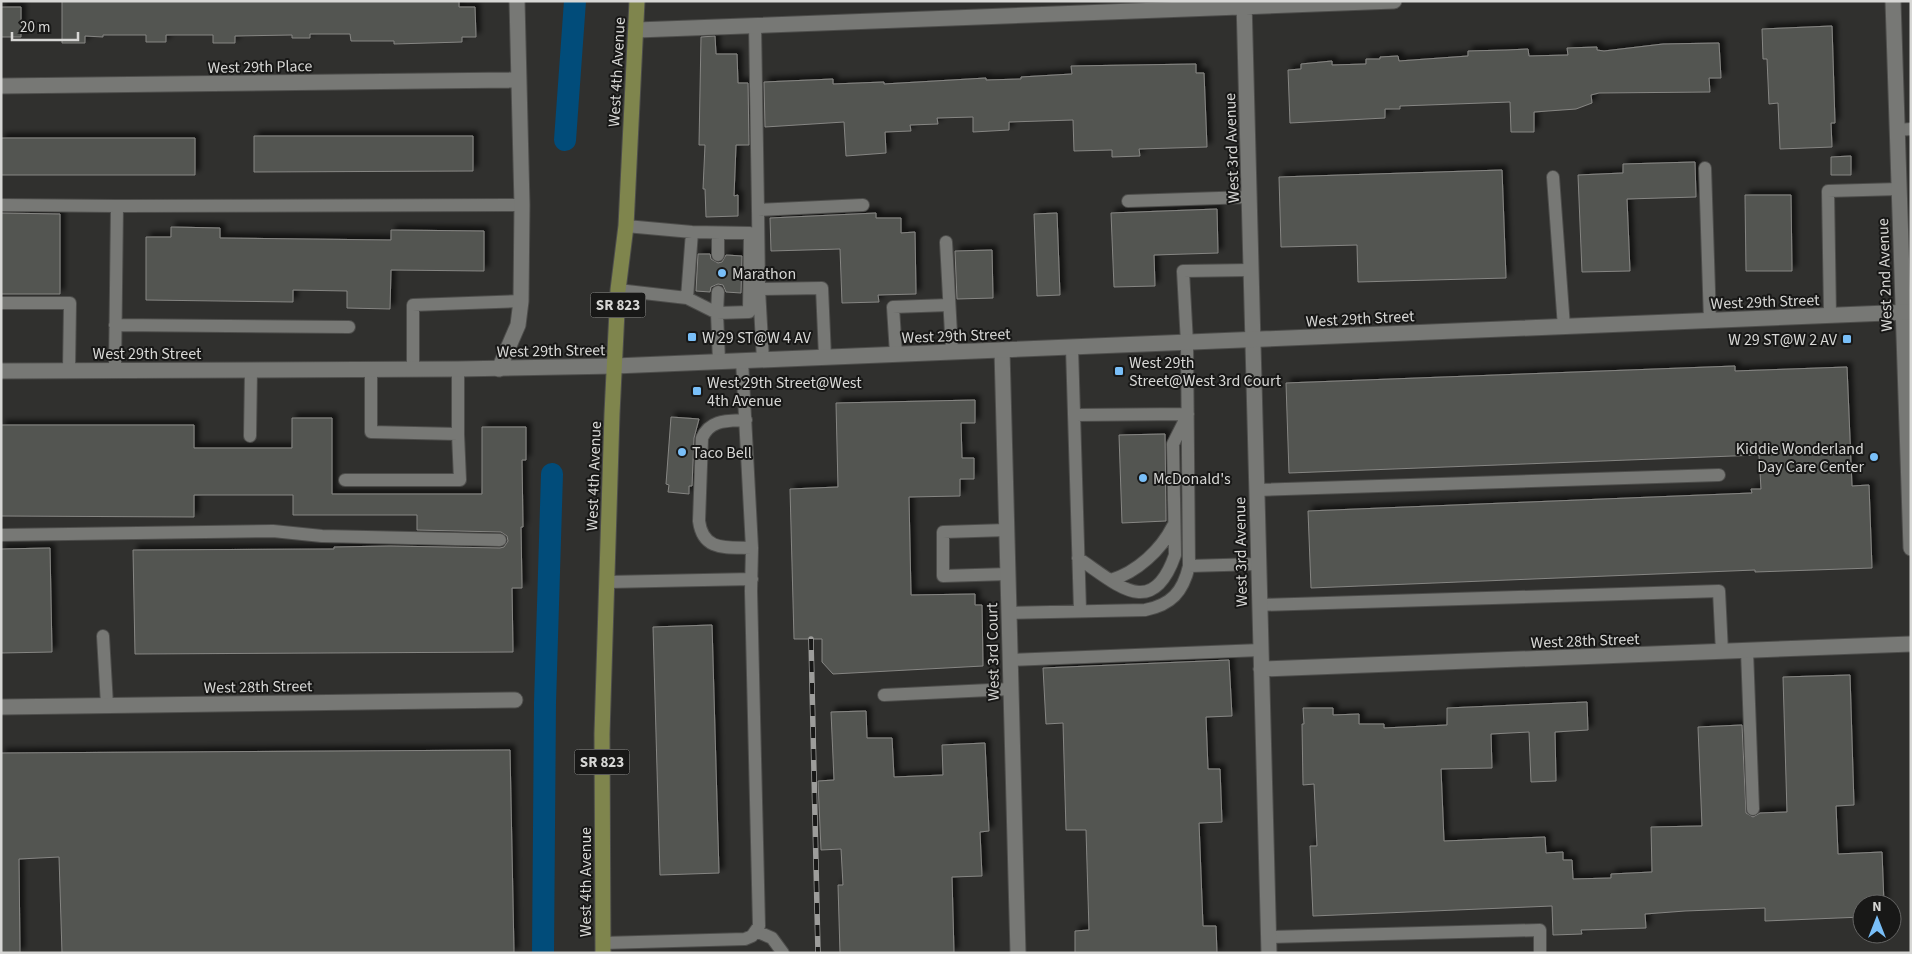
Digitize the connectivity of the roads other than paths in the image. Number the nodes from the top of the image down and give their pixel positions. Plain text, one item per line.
1 (517, 1) edge
2 (637, 1) edge
3 (1394, 1) edge
4 (1893, 1) edge
5 (1244, 4) edge
6 (755, 25) junction
7 (637, 30) junction
8 (518, 80) junction
9 (1, 86) edge
10 (1904, 130) edge
11 (1705, 168) dead end
12 (1553, 177) dead end
13 (1899, 189) junction
14 (1250, 197) junction
15 (1128, 201) dead end
16 (522, 205) junction
17 (863, 205) dead end
18 (1, 206) edge
19 (117, 206) junction
20 (758, 210) junction
21 (626, 226) junction
22 (692, 232) junction
23 (718, 233) junction
24 (946, 242) dead end
25 (718, 254) dead end
26 (1250, 270) junction
27 (759, 289) junction
28 (618, 290) junction
29 (718, 292) dead end
30 (687, 298) junction
31 (521, 301) junction
32 (1, 303) edge
33 (949, 305) junction
34 (1907, 312) edge
35 (717, 313) junction
36 (1830, 315) junction
37 (1710, 320) junction
38 (115, 325) junction
39 (349, 327) dead end
40 (1564, 327) junction
41 (1252, 340) junction
42 (1187, 344) junction
43 (1072, 348) junction
44 (1002, 350) junction
45 (952, 352) junction
46 (896, 354) junction
47 (825, 357) junction
48 (742, 360) junction
49 (763, 360) junction
50 (719, 361) junction
51 (615, 366) junction
52 (371, 369) junction
53 (413, 369) junction
54 (458, 369) junction
55 (499, 369) junction
56 (69, 370) junction
57 (115, 370) junction
58 (251, 370) junction
59 (1, 371) edge
60 (1188, 414) junction
61 (1074, 415) junction
62 (746, 420) junction
63 (458, 434) junction
64 (250, 436) dead end
65 (1719, 476) dead end
66 (345, 480) dead end
67 (1256, 490) junction
68 (1910, 493) edge
69 (1175, 522) junction
70 (1007, 530) junction
71 (1, 535) edge
72 (500, 540) dead end
73 (752, 548) junction
74 (1911, 548) edge
75 (1078, 558) junction
76 (1258, 564) junction
77 (1189, 566) junction
78 (1008, 574) junction
79 (752, 579) junction
80 (1111, 580) junction
81 (607, 582) junction
82 (1259, 605) junction
83 (1080, 610) junction
84 (1009, 613) junction
85 (103, 636) dead end
86 (1911, 644) edge
87 (1261, 650) junction
88 (1747, 651) junction
89 (1722, 652) junction
90 (1010, 660) junction
91 (1261, 669) junction
92 (1011, 689) junction
93 (884, 695) dead end
94 (515, 700) dead end
95 (107, 706) junction
96 (1, 707) edge
97 (1753, 809) dead end
98 (756, 931) junction
99 (1268, 937) junction
100 (672, 947) edge
101 (603, 948) edge
102 (783, 953) edge
103 (1018, 953) edge
104 (1269, 953) edge
105 (1540, 953) edge

1 - 8 street
2 - 7 main road, West 4th Avenue / SR 823
3 - 5 street
4 - 10 street, West 2nd Avenue
5 - 6 street
5 - 14 street, West 3rd Avenue
6 - 7 street
6 - 20 lane
7 - 21 main road, West 4th Avenue / SR 823
8 - 9 street, West 29th Place
8 - 16 street
10 - 13 street, West 2nd Avenue
11 - 37 lane
12 - 40 lane
13 - 34 street, West 2nd Avenue
13 - 36 lane
14 - 15 lane
14 - 26 street, West 3rd Avenue
16 - 19 lane
16 - 31 street
17 - 20 lane
18 - 19 lane
19 - 38 lane
20 - 27 lane
21 - 22 lane
21 - 28 main road, West 4th Avenue / SR 823
22 - 23 lane
22 - 30 lane
23 - 25 lane
23 - 35 lane
24 - 33 lane
26 - 41 street, West 3rd Avenue
26 - 42 lane
27 - 47 lane
27 - 49 lane
28 - 30 lane
28 - 51 main road, West 4th Avenue / SR 823
29 - 35 lane
30 - 35 lane
31 - 53 lane
31 - 55 street
32 - 56 lane
33 - 45 lane
33 - 46 lane
34 - 36 street, West 29th Street
34 - 68 street, West 2nd Avenue
35 - 50 lane
36 - 37 street, West 29th Street
37 - 40 street, West 29th Street
38 - 39 lane
38 - 57 lane
40 - 41 street, West 29th Street
41 - 42 street, West 29th Street
41 - 67 street, West 3rd Avenue
42 - 43 street, West 29th Street
42 - 60 lane
43 - 44 street, West 29th Street
43 - 61 lane
44 - 45 street, West 29th Street
44 - 70 street, West 3rd Court
45 - 46 street, West 29th Street
46 - 47 street, West 29th Street
47 - 49 street, West 29th Street
48 - 49 street, West 29th Street
48 - 50 street, West 29th Street
48 - 62 lane
50 - 51 street, West 29th Street
51 - 55 street, West 29th Street
51 - 81 main road, West 4th Avenue / SR 823
52 - 53 street, West 29th Street
52 - 58 street, West 29th Street
52 - 63 lane
53 - 54 street, West 29th Street
54 - 55 street, West 29th Street
54 - 63 lane
56 - 57 street, West 29th Street
56 - 59 street, West 29th Street
57 - 58 street, West 29th Street
58 - 64 lane
60 - 61 lane
60 - 69 lane
60 - 77 lane
61 - 75 lane
62 - 73 lane
62 - 73 lane
63 - 66 lane
65 - 67 lane
67 - 76 street, West 3rd Avenue
68 - 74 street, West 2nd Avenue
69 - 80 lane
69 - 80 lane
70 - 78 street, West 3rd Court
70 - 78 lane
71 - 72 lane
73 - 79 lane
75 - 80 lane
75 - 83 lane
76 - 77 lane
76 - 82 street, West 3rd Avenue
77 - 83 lane
78 - 84 street, West 3rd Court
79 - 81 lane
79 - 98 lane
81 - 101 main road, West 4th Avenue / SR 823
82 - 87 street, West 3rd Avenue
82 - 89 lane
83 - 84 lane
84 - 90 street, West 3rd Court
85 - 95 lane
86 - 88 street, West 28th Street
87 - 90 lane
87 - 91 street, West 3rd Avenue
88 - 89 street, West 28th Street
88 - 97 lane
89 - 91 street, West 28th Street
90 - 92 street, West 3rd Court
91 - 99 street, West 3rd Avenue
92 - 93 lane
92 - 103 street, West 3rd Court
94 - 95 street, West 28th Street
95 - 96 street, West 28th Street
98 - 100 lane
98 - 102 lane
99 - 104 street, West 3rd Avenue
99 - 105 lane
100 - 101 lane

